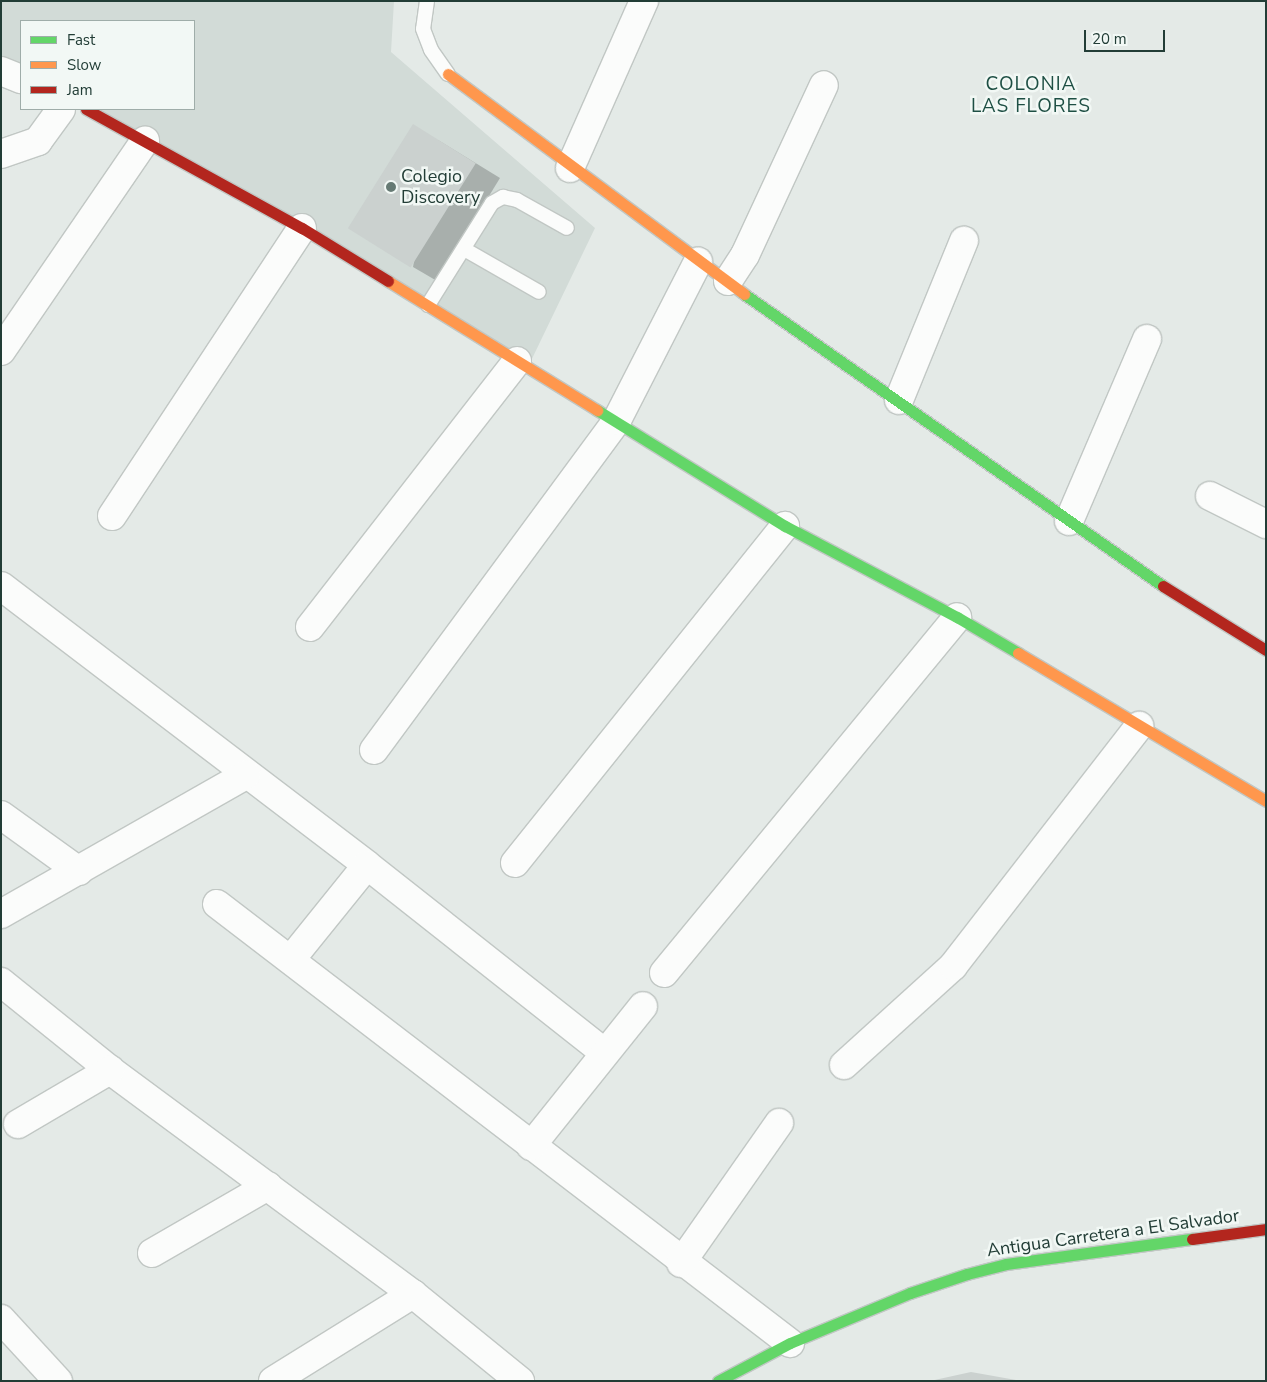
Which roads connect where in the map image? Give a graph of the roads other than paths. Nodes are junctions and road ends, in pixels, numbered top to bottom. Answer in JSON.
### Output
{"nodes":[{"id":1,"x":427,"y":1,"type":"edge"},
{"id":2,"x":644,"y":1,"type":"edge"},
{"id":3,"x":1,"y":71,"type":"edge"},
{"id":4,"x":448,"y":74,"type":"joint"},
{"id":5,"x":20,"y":79,"type":"edge"},
{"id":6,"x":824,"y":85,"type":"dead end"},
{"id":7,"x":61,"y":110,"type":"edge"},
{"id":8,"x":88,"y":110,"type":"edge"},
{"id":9,"x":145,"y":141,"type":"junction"},
{"id":10,"x":1,"y":154,"type":"edge"},
{"id":11,"x":570,"y":168,"type":"junction"},
{"id":12,"x":302,"y":228,"type":"junction"},
{"id":13,"x":567,"y":228,"type":"dead end"},
{"id":14,"x":964,"y":241,"type":"dead end"},
{"id":15,"x":464,"y":249,"type":"junction"},
{"id":16,"x":698,"y":262,"type":"junction"},
{"id":17,"x":728,"y":281,"type":"junction"},
{"id":18,"x":539,"y":292,"type":"dead end"},
{"id":19,"x":428,"y":305,"type":"junction"},
{"id":20,"x":1147,"y":339,"type":"dead end"},
{"id":21,"x":1,"y":351,"type":"edge"},
{"id":22,"x":518,"y":361,"type":"junction"},
{"id":23,"x":899,"y":400,"type":"junction"},
{"id":24,"x":617,"y":420,"type":"junction"},
{"id":25,"x":1210,"y":496,"type":"dead end"},
{"id":26,"x":112,"y":516,"type":"dead end"},
{"id":27,"x":1069,"y":521,"type":"junction"},
{"id":28,"x":1266,"y":524,"type":"edge"},
{"id":29,"x":785,"y":526,"type":"junction"},
{"id":30,"x":1,"y":586,"type":"edge"},
{"id":31,"x":957,"y":617,"type":"junction"},
{"id":32,"x":310,"y":628,"type":"dead end"},
{"id":33,"x":1266,"y":650,"type":"edge"},
{"id":34,"x":1139,"y":726,"type":"junction"},
{"id":35,"x":374,"y":750,"type":"dead end"},
{"id":36,"x":246,"y":775,"type":"junction"},
{"id":37,"x":1266,"y":801,"type":"edge"},
{"id":38,"x":1,"y":815,"type":"edge"},
{"id":39,"x":515,"y":862,"type":"dead end"},
{"id":40,"x":367,"y":865,"type":"junction"},
{"id":41,"x":79,"y":871,"type":"junction"},
{"id":42,"x":217,"y":904,"type":"dead end"},
{"id":43,"x":1,"y":914,"type":"edge"},
{"id":44,"x":292,"y":958,"type":"junction"},
{"id":45,"x":664,"y":972,"type":"dead end"},
{"id":46,"x":1,"y":982,"type":"edge"},
{"id":47,"x":643,"y":1006,"type":"dead end"},
{"id":48,"x":604,"y":1052,"type":"junction"},
{"id":49,"x":844,"y":1065,"type":"dead end"},
{"id":50,"x":110,"y":1070,"type":"junction"},
{"id":51,"x":779,"y":1123,"type":"dead end"},
{"id":52,"x":18,"y":1124,"type":"dead end"},
{"id":53,"x":531,"y":1146,"type":"junction"},
{"id":54,"x":268,"y":1186,"type":"junction"},
{"id":55,"x":1266,"y":1229,"type":"edge"},
{"id":56,"x":152,"y":1253,"type":"dead end"},
{"id":57,"x":681,"y":1263,"type":"junction"},
{"id":58,"x":413,"y":1294,"type":"junction"},
{"id":59,"x":1,"y":1319,"type":"edge"},
{"id":60,"x":790,"y":1343,"type":"junction"},
{"id":61,"x":58,"y":1381,"type":"edge"},
{"id":62,"x":273,"y":1381,"type":"edge"},
{"id":63,"x":520,"y":1381,"type":"edge"},
{"id":64,"x":718,"y":1381,"type":"edge"}],
"edges":[{"from":1,"to":4,"type":"lane"},
{"from":2,"to":11,"type":"street"},
{"from":3,"to":5,"type":"street"},
{"from":4,"to":11,"type":"street"},
{"from":6,"to":17,"type":"street"},
{"from":7,"to":10,"type":"street"},
{"from":8,"to":9,"type":"street"},
{"from":9,"to":12,"type":"street"},
{"from":9,"to":21,"type":"street"},
{"from":11,"to":16,"type":"street"},
{"from":12,"to":19,"type":"street"},
{"from":12,"to":26,"type":"street"},
{"from":13,"to":15,"type":"lane"},
{"from":14,"to":23,"type":"street"},
{"from":15,"to":18,"type":"lane"},
{"from":15,"to":19,"type":"lane"},
{"from":16,"to":17,"type":"street"},
{"from":16,"to":24,"type":"street"},
{"from":17,"to":23,"type":"street"},
{"from":19,"to":22,"type":"street"},
{"from":20,"to":27,"type":"street"},
{"from":22,"to":24,"type":"street"},
{"from":22,"to":32,"type":"street"},
{"from":23,"to":27,"type":"street"},
{"from":24,"to":29,"type":"street"},
{"from":24,"to":35,"type":"street"},
{"from":25,"to":28,"type":"street"},
{"from":27,"to":33,"type":"street"},
{"from":29,"to":31,"type":"street"},
{"from":29,"to":39,"type":"street"},
{"from":30,"to":36,"type":"street"},
{"from":31,"to":34,"type":"street"},
{"from":31,"to":45,"type":"street"},
{"from":34,"to":37,"type":"street"},
{"from":34,"to":49,"type":"street"},
{"from":36,"to":40,"type":"street"},
{"from":36,"to":41,"type":"street"},
{"from":38,"to":41,"type":"street"},
{"from":40,"to":44,"type":"street"},
{"from":40,"to":48,"type":"street"},
{"from":41,"to":43,"type":"street"},
{"from":42,"to":44,"type":"street"},
{"from":44,"to":53,"type":"street"},
{"from":46,"to":50,"type":"street"},
{"from":47,"to":48,"type":"street"},
{"from":48,"to":53,"type":"street"},
{"from":50,"to":52,"type":"street"},
{"from":50,"to":54,"type":"street"},
{"from":51,"to":57,"type":"street"},
{"from":53,"to":57,"type":"street"},
{"from":54,"to":56,"type":"street"},
{"from":54,"to":58,"type":"street"},
{"from":55,"to":60,"type":"street","name":"Antigua Carretera a El Salvador"},
{"from":57,"to":60,"type":"street"},
{"from":58,"to":62,"type":"street"},
{"from":58,"to":63,"type":"street"},
{"from":59,"to":61,"type":"street"},
{"from":60,"to":64,"type":"street","name":"Antigua Carretera a El Salvador"}]}
